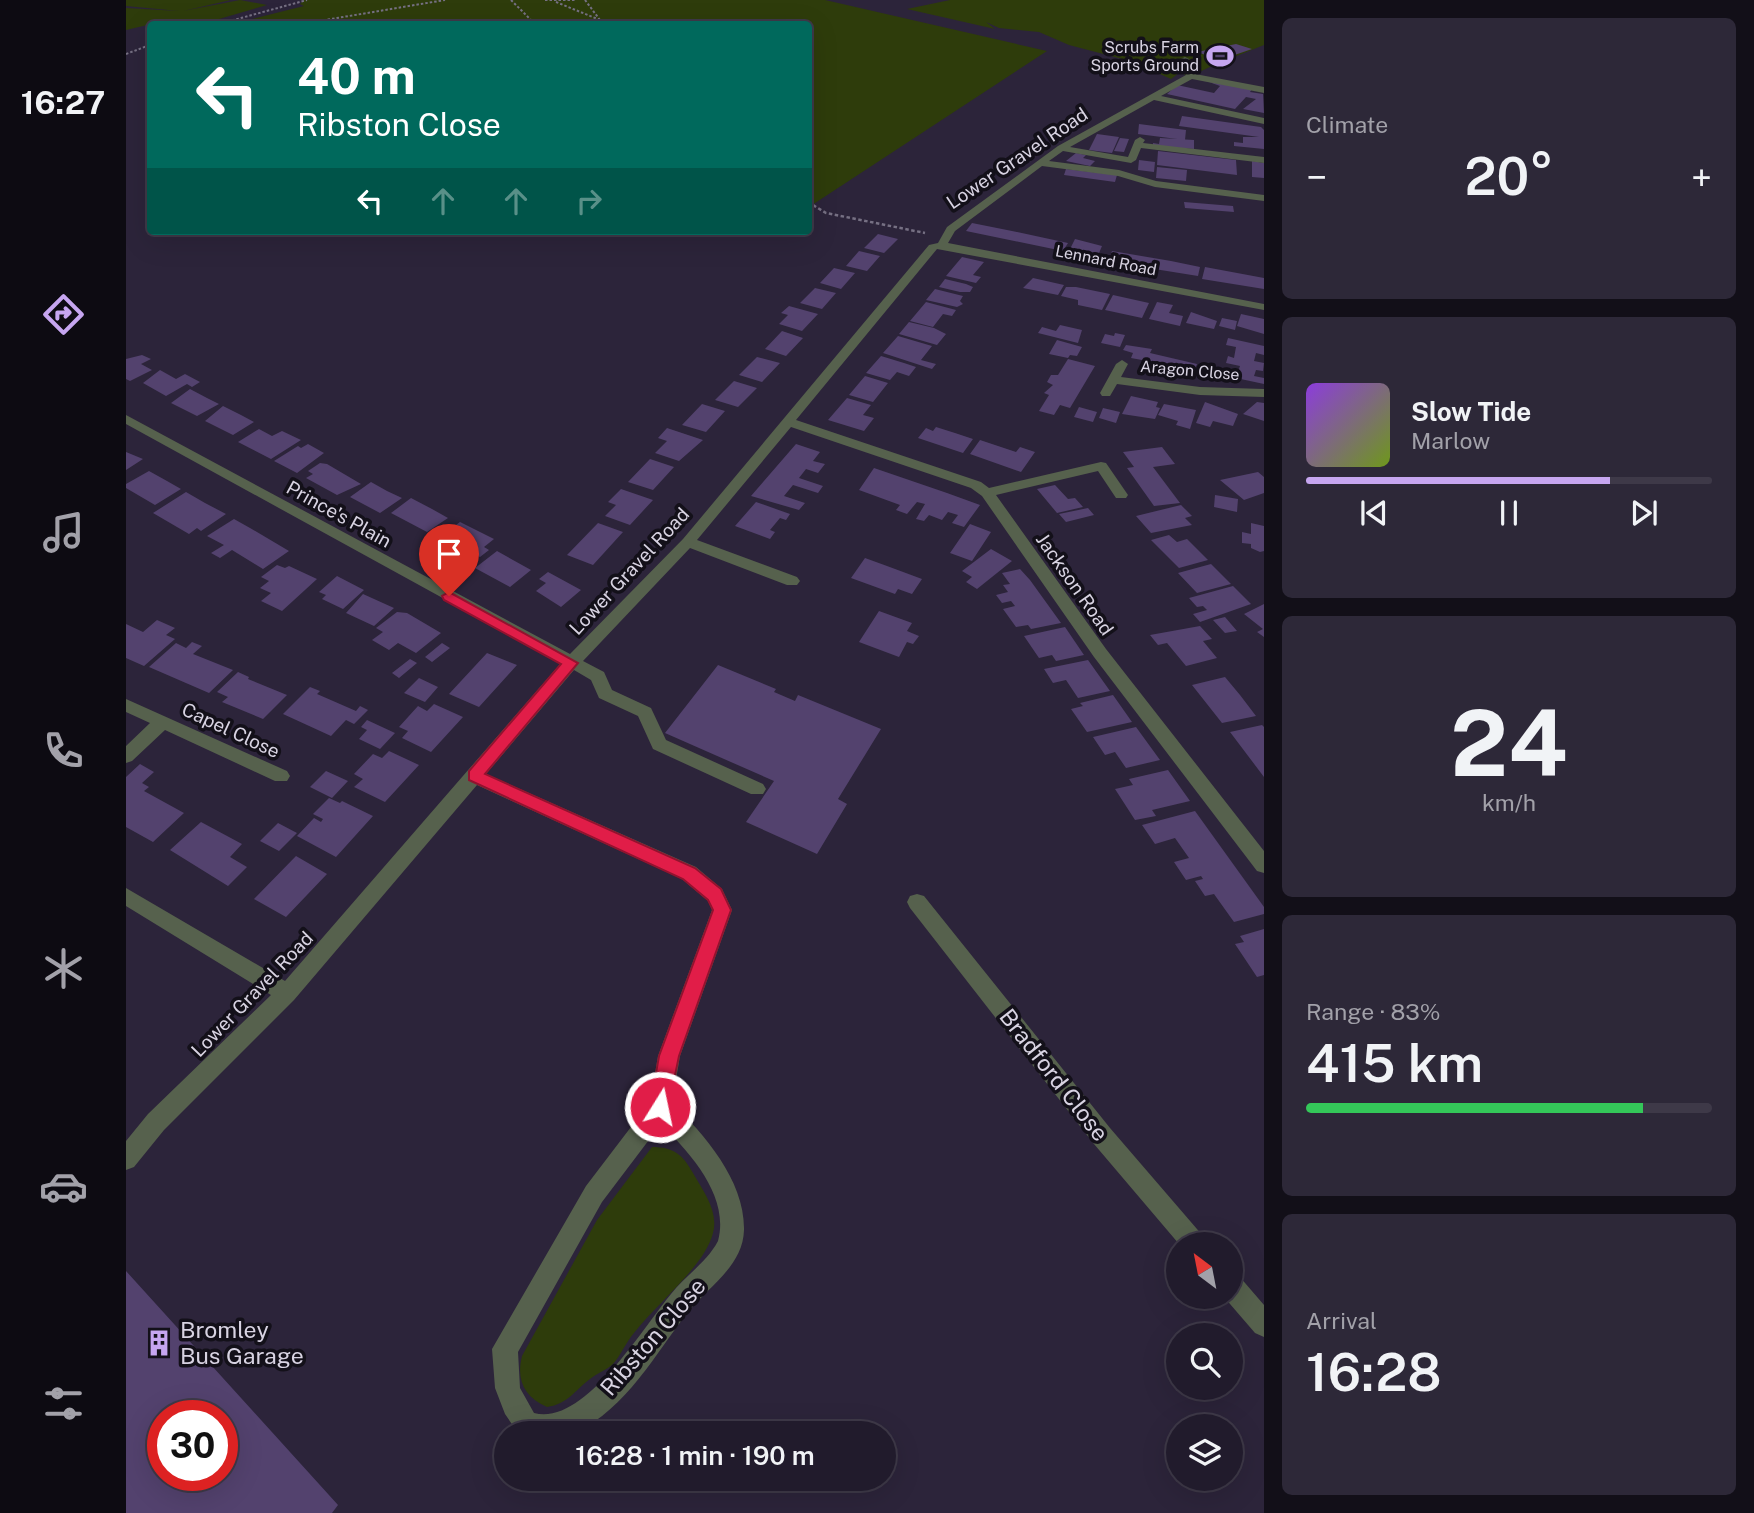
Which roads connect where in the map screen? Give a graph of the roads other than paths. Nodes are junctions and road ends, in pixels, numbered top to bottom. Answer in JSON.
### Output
{"nodes":[{"id":1,"x":1185,"y":59,"type":"dead end"},
{"id":2,"x":1191,"y":76,"type":"junction"},
{"id":3,"x":1264,"y":90,"type":"edge"},
{"id":4,"x":1152,"y":97,"type":"junction"},
{"id":5,"x":1264,"y":121,"type":"edge"},
{"id":6,"x":1061,"y":148,"type":"junction"},
{"id":7,"x":1264,"y":160,"type":"edge"},
{"id":8,"x":1040,"y":163,"type":"junction"},
{"id":9,"x":1264,"y":198,"type":"edge"},
{"id":10,"x":942,"y":244,"type":"junction"},
{"id":11,"x":1264,"y":307,"type":"edge"},
{"id":12,"x":1122,"y":364,"type":"dead end"},
{"id":13,"x":1114,"y":380,"type":"junction"},
{"id":14,"x":1106,"y":393,"type":"dead end"},
{"id":15,"x":1264,"y":393,"type":"edge"},
{"id":16,"x":126,"y":419,"type":"edge"},
{"id":17,"x":787,"y":421,"type":"junction"},
{"id":18,"x":987,"y":493,"type":"junction"},
{"id":19,"x":1121,"y":495,"type":"dead end"},
{"id":20,"x":688,"y":542,"type":"junction"},
{"id":21,"x":792,"y":581,"type":"dead end"},
{"id":22,"x":571,"y":663,"type":"junction"},
{"id":23,"x":126,"y":705,"type":"edge"},
{"id":24,"x":163,"y":722,"type":"junction"},
{"id":25,"x":126,"y":756,"type":"edge"},
{"id":26,"x":281,"y":776,"type":"dead end"},
{"id":27,"x":474,"y":776,"type":"junction"},
{"id":28,"x":757,"y":789,"type":"dead end"},
{"id":29,"x":1264,"y":865,"type":"edge"},
{"id":30,"x":126,"y":896,"type":"edge"},
{"id":31,"x":917,"y":902,"type":"dead end"},
{"id":32,"x":287,"y":993,"type":"junction"},
{"id":33,"x":660,"y":1107,"type":"junction"},
{"id":34,"x":126,"y":1159,"type":"edge"},
{"id":35,"x":1185,"y":1232,"type":"edge"},
{"id":36,"x":1243,"y":1300,"type":"edge"},
{"id":37,"x":1264,"y":1324,"type":"edge"}],
"edges":[{"from":1,"to":2,"type":"street"},
{"from":2,"to":3,"type":"street"},
{"from":2,"to":4,"type":"street","name":"Lower Gravel Road"},
{"from":4,"to":5,"type":"street"},
{"from":4,"to":6,"type":"street","name":"Lower Gravel Road"},
{"from":6,"to":7,"type":"street"},
{"from":6,"to":8,"type":"street","name":"Lower Gravel Road"},
{"from":8,"to":9,"type":"street"},
{"from":8,"to":10,"type":"street","name":"Lower Gravel Road"},
{"from":10,"to":11,"type":"street","name":"Lennard Road"},
{"from":10,"to":17,"type":"street","name":"Lower Gravel Road"},
{"from":12,"to":13,"type":"street","name":"Aragon Close"},
{"from":13,"to":14,"type":"street","name":"Aragon Close"},
{"from":13,"to":15,"type":"street","name":"Aragon Close"},
{"from":16,"to":22,"type":"street","name":"Prince's Plain"},
{"from":17,"to":18,"type":"street","name":"Jackson Road"},
{"from":17,"to":20,"type":"street","name":"Lower Gravel Road"},
{"from":18,"to":19,"type":"street"},
{"from":18,"to":29,"type":"street","name":"Jackson Road"},
{"from":20,"to":21,"type":"street"},
{"from":20,"to":22,"type":"street","name":"Lower Gravel Road"},
{"from":22,"to":27,"type":"street","name":"Lower Gravel Road"},
{"from":22,"to":28,"type":"street","name":"Prince's Plain"},
{"from":23,"to":24,"type":"street","name":"Capel Close"},
{"from":24,"to":25,"type":"street","name":"Capel Close"},
{"from":24,"to":26,"type":"street","name":"Capel Close"},
{"from":27,"to":32,"type":"street","name":"Lower Gravel Road"},
{"from":27,"to":33,"type":"street","name":"Ribston Close"},
{"from":30,"to":32,"type":"street"},
{"from":31,"to":35,"type":"street","name":"Bradford Close"},
{"from":32,"to":34,"type":"street","name":"Lower Gravel Road"},
{"from":33,"to":33,"type":"street","name":"Ribston Close"},
{"from":36,"to":37,"type":"street"}]}
